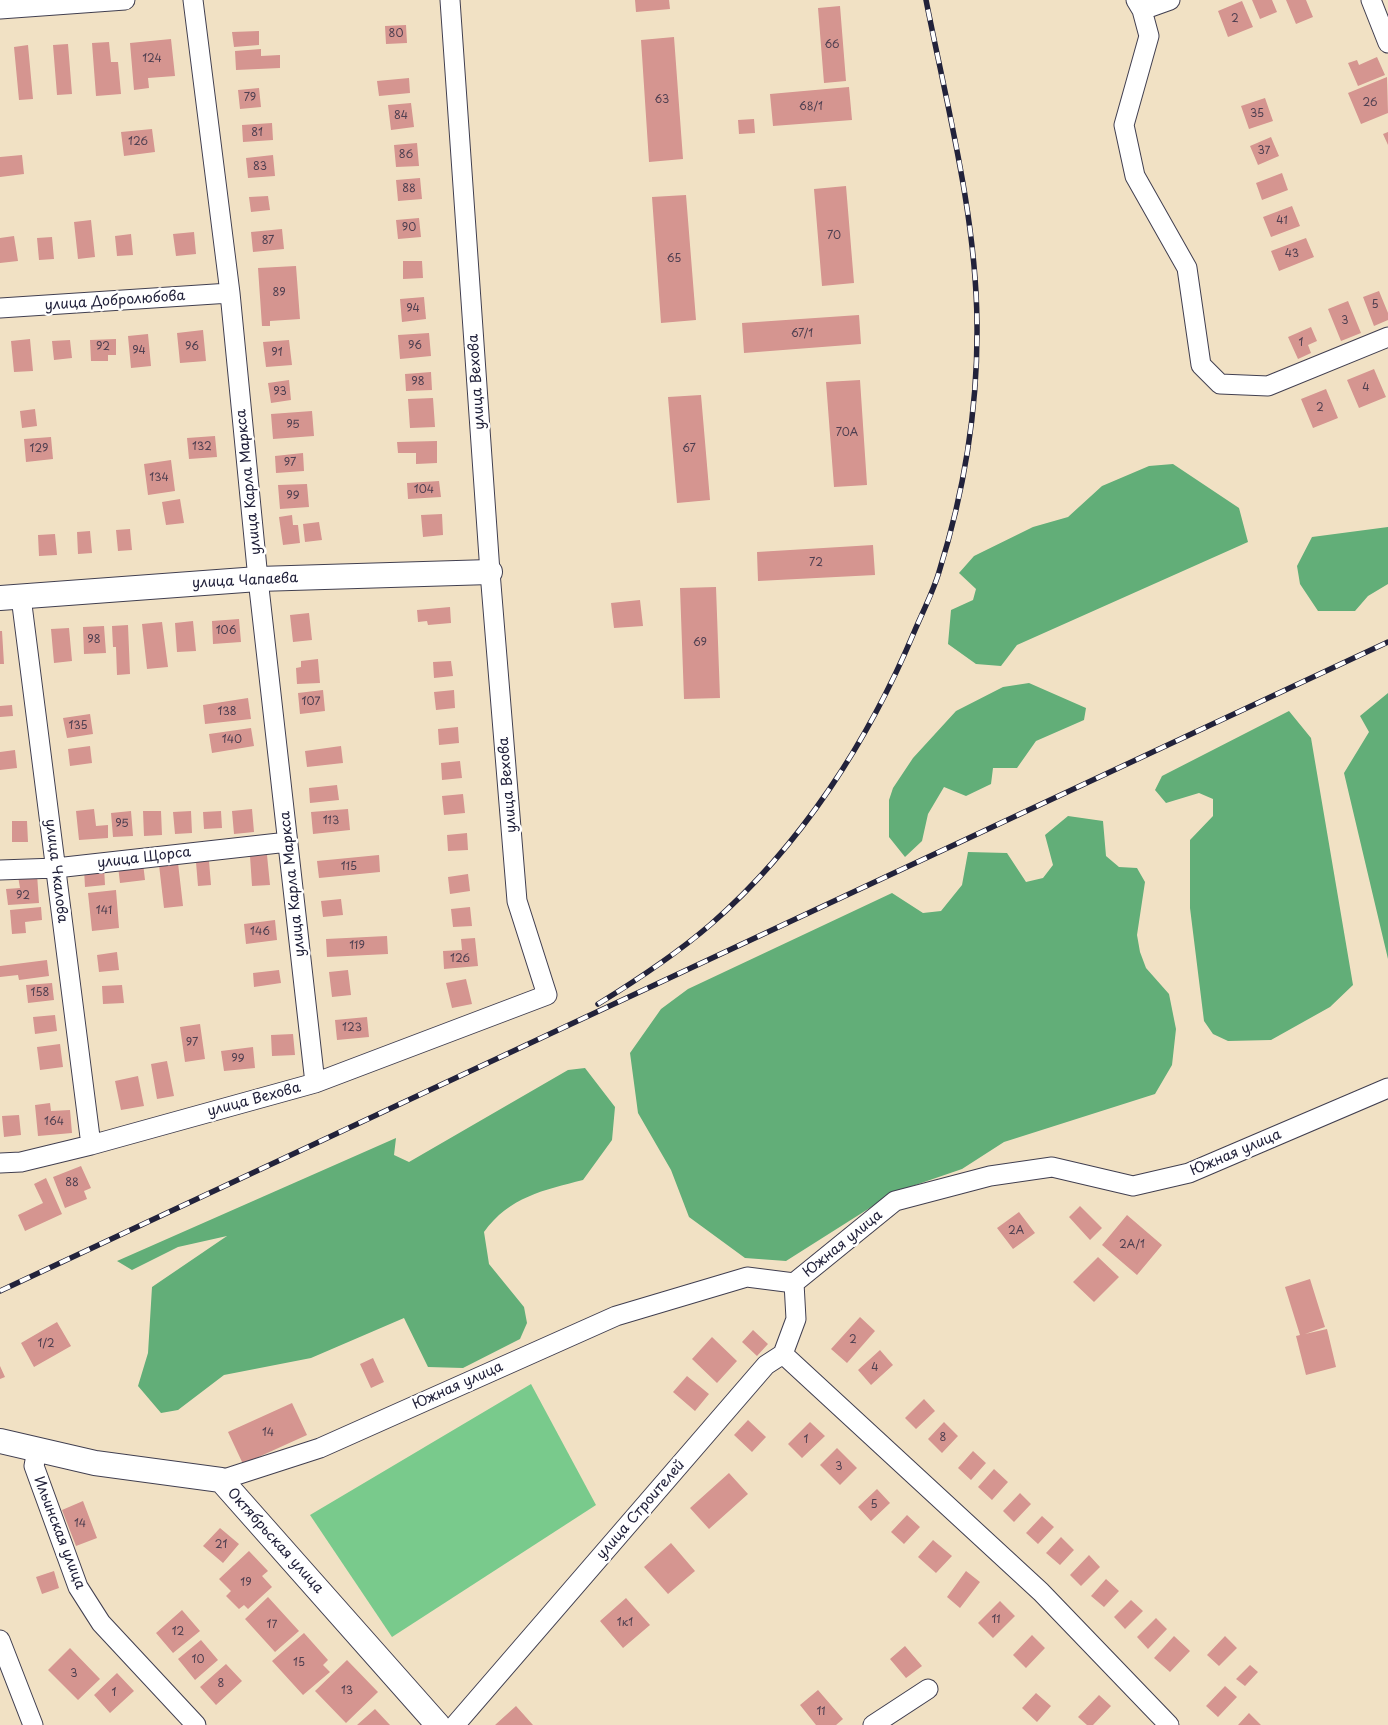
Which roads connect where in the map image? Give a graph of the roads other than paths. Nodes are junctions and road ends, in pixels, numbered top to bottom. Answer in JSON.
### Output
{"nodes":[{"id":1,"x":125,"y":0,"type":"edge"},
{"id":2,"x":193,"y":0,"type":"edge"},
{"id":3,"x":450,"y":0,"type":"edge"},
{"id":4,"x":1170,"y":0,"type":"edge"},
{"id":5,"x":1371,"y":0,"type":"edge"},
{"id":6,"x":1139,"y":5,"type":"edge"},
{"id":7,"x":0,"y":9,"type":"edge"},
{"id":8,"x":1388,"y":43,"type":"edge"},
{"id":9,"x":230,"y":293,"type":"junction"},
{"id":10,"x":0,"y":308,"type":"edge"},
{"id":11,"x":1388,"y":337,"type":"edge"},
{"id":12,"x":490,"y":572,"type":"junction"},
{"id":13,"x":258,"y":579,"type":"junction"},
{"id":14,"x":11,"y":597,"type":"edge"},
{"id":15,"x":288,"y":842,"type":"junction"},
{"id":16,"x":56,"y":868,"type":"junction"},
{"id":17,"x":0,"y":870,"type":"edge"},
{"id":18,"x":315,"y":1083,"type":"junction"},
{"id":19,"x":1388,"y":1088,"type":"edge"},
{"id":20,"x":90,"y":1145,"type":"junction"},
{"id":21,"x":0,"y":1163,"type":"edge"},
{"id":22,"x":794,"y":1284,"type":"junction"},
{"id":23,"x":784,"y":1354,"type":"junction"},
{"id":24,"x":0,"y":1441,"type":"edge"},
{"id":25,"x":37,"y":1450,"type":"junction"},
{"id":26,"x":221,"y":1480,"type":"junction"},
{"id":27,"x":0,"y":1640,"type":"edge"},
{"id":28,"x":928,"y":1689,"type":"dead end"},
{"id":29,"x":33,"y":1725,"type":"edge"},
{"id":30,"x":196,"y":1725,"type":"edge"},
{"id":31,"x":438,"y":1725,"type":"edge"},
{"id":32,"x":455,"y":1725,"type":"edge"},
{"id":33,"x":873,"y":1725,"type":"edge"},
{"id":34,"x":1169,"y":1725,"type":"edge"}],
"edges":[{"from":1,"to":7,"type":"street"},
{"from":2,"to":9,"type":"street","name":"улица Карла Маркса"},
{"from":3,"to":12,"type":"street","name":"улица Вехова"},
{"from":4,"to":6,"type":"street"},
{"from":5,"to":8,"type":"street"},
{"from":6,"to":11,"type":"street"},
{"from":9,"to":10,"type":"street","name":"улица Добролюбова"},
{"from":9,"to":13,"type":"street","name":"улица Карла Маркса"},
{"from":12,"to":13,"type":"street","name":"улица Чапаева"},
{"from":12,"to":18,"type":"street","name":"улица Вехова"},
{"from":13,"to":14,"type":"street","name":"улица Чапаева"},
{"from":13,"to":15,"type":"street","name":"улица Карла Маркса"},
{"from":14,"to":16,"type":"street","name":"улица Чкалова"},
{"from":15,"to":16,"type":"street","name":"улица Щорса"},
{"from":15,"to":18,"type":"street","name":"улица Карла Маркса"},
{"from":16,"to":17,"type":"street","name":"улица Щорса"},
{"from":16,"to":20,"type":"street","name":"улица Чкалова"},
{"from":18,"to":20,"type":"street","name":"улица Вехова"},
{"from":19,"to":22,"type":"street","name":"Южная улица"},
{"from":20,"to":21,"type":"street","name":"улица Вехова"},
{"from":22,"to":23,"type":"street"},
{"from":22,"to":26,"type":"street","name":"Южная улица"},
{"from":23,"to":32,"type":"street","name":"улица Строителей"},
{"from":23,"to":34,"type":"street"},
{"from":24,"to":25,"type":"street","name":"Октябрьская улица"},
{"from":25,"to":26,"type":"street","name":"Октябрьская улица"},
{"from":25,"to":30,"type":"street","name":"Ильинская улица"},
{"from":26,"to":31,"type":"street","name":"Октябрьская улица"},
{"from":27,"to":29,"type":"street"},
{"from":28,"to":33,"type":"street"}]}
